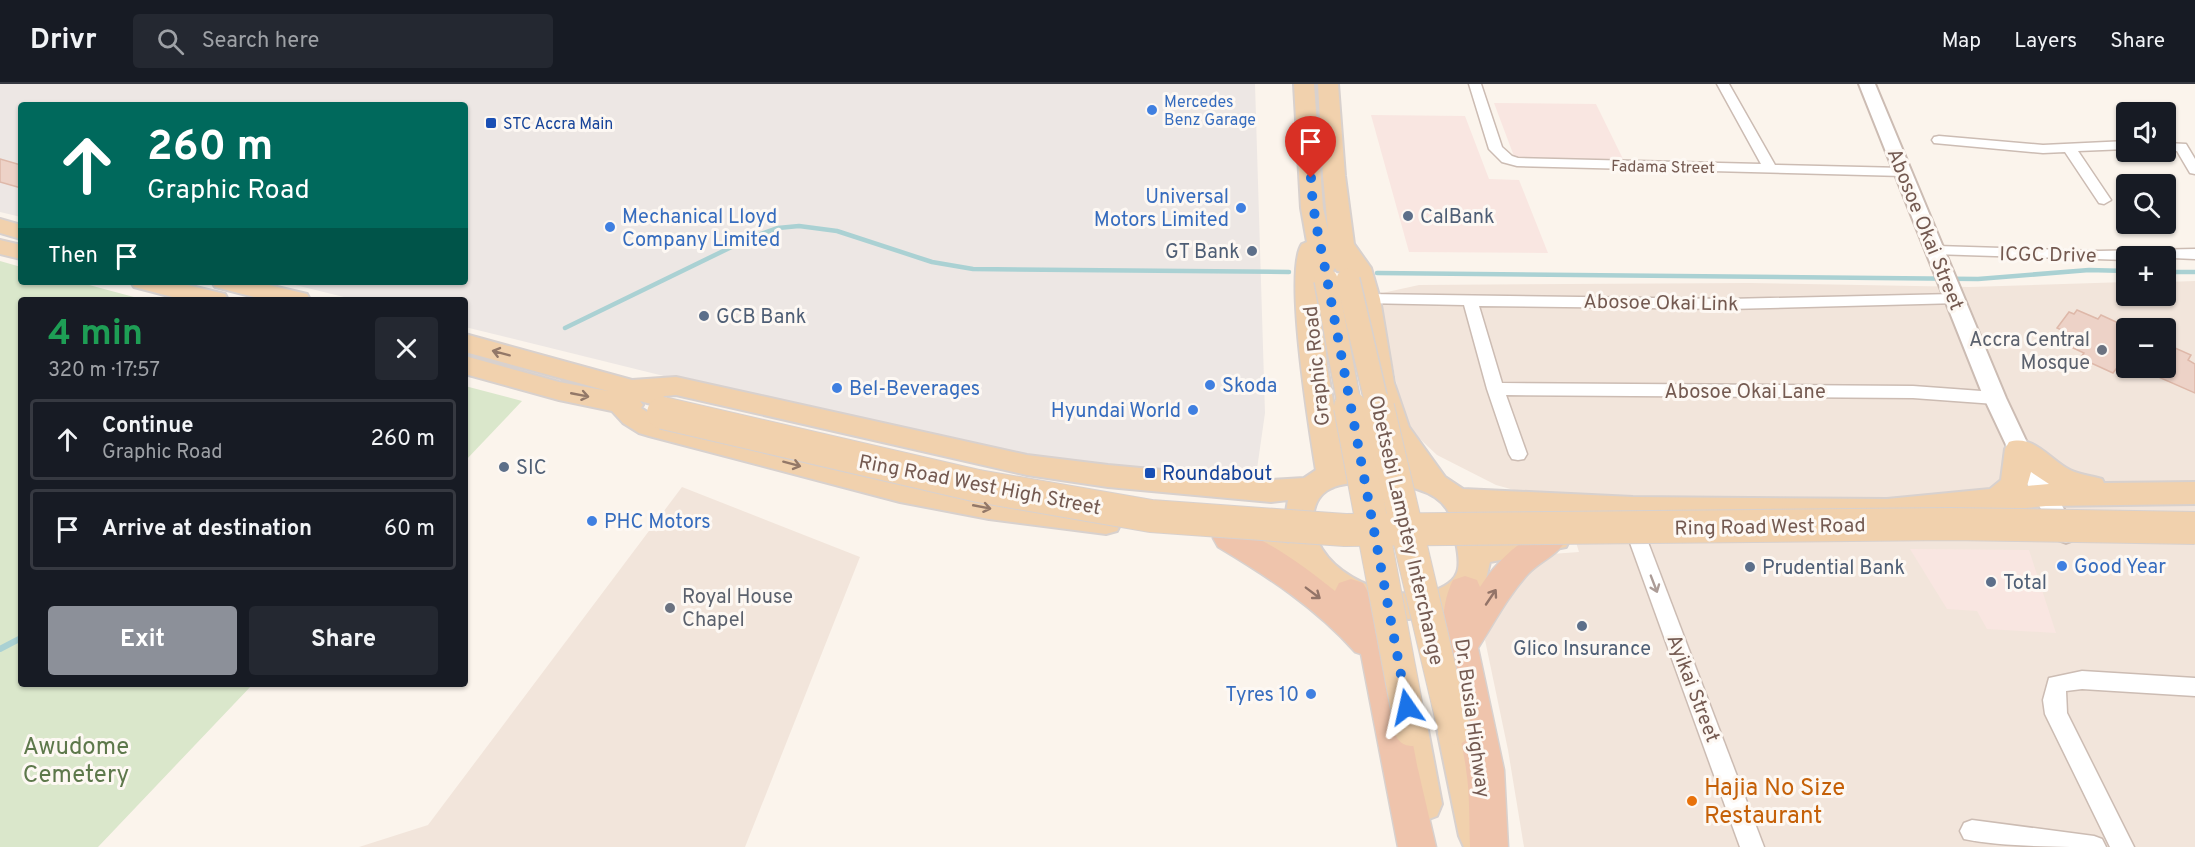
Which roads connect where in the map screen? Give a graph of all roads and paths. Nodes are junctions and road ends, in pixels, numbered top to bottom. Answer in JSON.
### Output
{"nodes":[{"id":1,"x":1304,"y":84,"type":"edge"},
{"id":2,"x":1328,"y":84,"type":"edge"},
{"id":3,"x":1475,"y":84,"type":"edge"},
{"id":4,"x":1723,"y":84,"type":"edge"},
{"id":5,"x":1867,"y":84,"type":"edge"},
{"id":6,"x":1939,"y":140,"type":"dead end"},
{"id":7,"x":2116,"y":146,"type":"edge"},
{"id":8,"x":2176,"y":147,"type":"edge"},
{"id":9,"x":2069,"y":148,"type":"junction"},
{"id":10,"x":1769,"y":167,"type":"junction"},
{"id":11,"x":2195,"y":170,"type":"edge"},
{"id":12,"x":1903,"y":172,"type":"junction"},
{"id":13,"x":2104,"y":200,"type":"dead end"},
{"id":14,"x":0,"y":226,"type":"edge"},
{"id":15,"x":18,"y":231,"type":"edge"},
{"id":16,"x":0,"y":247,"type":"edge"},
{"id":17,"x":1331,"y":248,"type":"junction"},
{"id":18,"x":18,"y":251,"type":"edge"},
{"id":19,"x":2195,"y":254,"type":"edge"},
{"id":20,"x":1939,"y":257,"type":"junction"},
{"id":21,"x":155,"y":285,"type":"edge"},
{"id":22,"x":236,"y":285,"type":"edge"},
{"id":23,"x":1348,"y":286,"type":"junction"},
{"id":24,"x":204,"y":297,"type":"edge"},
{"id":25,"x":286,"y":297,"type":"edge"},
{"id":26,"x":1955,"y":297,"type":"junction"},
{"id":27,"x":1470,"y":300,"type":"junction"},
{"id":28,"x":468,"y":344,"type":"edge"},
{"id":29,"x":468,"y":365,"type":"edge"},
{"id":30,"x":522,"y":370,"type":"junction"},
{"id":31,"x":1495,"y":389,"type":"junction"},
{"id":32,"x":626,"y":396,"type":"junction"},
{"id":33,"x":1995,"y":398,"type":"junction"},
{"id":34,"x":1403,"y":440,"type":"junction"},
{"id":35,"x":2019,"y":449,"type":"junction"},
{"id":36,"x":1518,"y":454,"type":"dead end"},
{"id":37,"x":1321,"y":483,"type":"junction"},
{"id":38,"x":1446,"y":493,"type":"junction"},
{"id":39,"x":2108,"y":493,"type":"junction"},
{"id":40,"x":2195,"y":493,"type":"edge"},
{"id":41,"x":2046,"y":495,"type":"junction"},
{"id":42,"x":1994,"y":501,"type":"junction"},
{"id":43,"x":1550,"y":505,"type":"junction"},
{"id":44,"x":2195,"y":509,"type":"edge"},
{"id":45,"x":1338,"y":521,"type":"junction"},
{"id":46,"x":2195,"y":528,"type":"edge"},
{"id":47,"x":1634,"y":529,"type":"junction"},
{"id":48,"x":2066,"y":534,"type":"junction"},
{"id":49,"x":2195,"y":535,"type":"edge"},
{"id":50,"x":1229,"y":537,"type":"junction"},
{"id":51,"x":1550,"y":540,"type":"junction"},
{"id":52,"x":1474,"y":554,"type":"junction"},
{"id":53,"x":1317,"y":565,"type":"junction"},
{"id":54,"x":1465,"y":589,"type":"junction"},
{"id":55,"x":1351,"y":592,"type":"junction"},
{"id":56,"x":1461,"y":647,"type":"junction"},
{"id":57,"x":1380,"y":659,"type":"junction"},
{"id":58,"x":2195,"y":687,"type":"edge"},
{"id":59,"x":1972,"y":831,"type":"dead end"},
{"id":60,"x":1418,"y":847,"type":"edge"},
{"id":61,"x":1431,"y":847,"type":"edge"},
{"id":62,"x":1479,"y":847,"type":"edge"},
{"id":63,"x":1489,"y":847,"type":"edge"},
{"id":64,"x":1752,"y":847,"type":"edge"},
{"id":65,"x":2094,"y":847,"type":"edge"},
{"id":66,"x":2122,"y":847,"type":"edge"}],
"edges":[{"from":1,"to":17,"type":"main road"},
{"from":2,"to":17,"type":"main road"},
{"from":3,"to":10,"type":"street","name":"Fadama Street"},
{"from":4,"to":10,"type":"street"},
{"from":5,"to":12,"type":"street","name":"Abosoe Okai Street"},
{"from":6,"to":9,"type":"street"},
{"from":7,"to":9,"type":"street"},
{"from":8,"to":11,"type":"street"},
{"from":9,"to":13,"type":"street"},
{"from":10,"to":12,"type":"street","name":"Fadama Street"},
{"from":12,"to":20,"type":"street","name":"Abosoe Okai Street"},
{"from":14,"to":15,"type":"main road"},
{"from":16,"to":18,"type":"main road"},
{"from":17,"to":23,"type":"main road","name":"Obetsebi Lamptey Interchange"},
{"from":17,"to":23,"type":"main road"},
{"from":17,"to":37,"type":"main road","name":"Graphic Road"},
{"from":19,"to":20,"type":"street","name":"ICGC Drive"},
{"from":20,"to":26,"type":"street","name":"Abosoe Okai Street"},
{"from":21,"to":24,"type":"main road"},
{"from":22,"to":25,"type":"main road"},
{"from":23,"to":27,"type":"street","name":"Abosoe Okai Link"},
{"from":23,"to":34,"type":"main road"},
{"from":23,"to":61,"type":"main road","name":"Obetsebi Lamptey Interchange","bridge":true},
{"from":23,"to":62,"type":"main road","name":"Obetsebi Lamptey Interchange","bridge":true},
{"from":26,"to":27,"type":"street","name":"Abosoe Okai Link"},
{"from":26,"to":33,"type":"street","name":"Abosoe Okai Street"},
{"from":27,"to":31,"type":"street"},
{"from":30,"to":28,"type":"main road","one_way":true},
{"from":29,"to":30,"type":"main road"},
{"from":30,"to":32,"type":"main road","name":"Ring Road West High Street"},
{"from":31,"to":33,"type":"street","name":"Abosoe Okai Lane"},
{"from":31,"to":36,"type":"street"},
{"from":32,"to":37,"type":"main road","name":"Ring Road West High Street"},
{"from":32,"to":45,"type":"main road","name":"Ring Road West High Street","bridge":true},
{"from":32,"to":50,"type":"main road","name":"Ring Road West High Street","one_way":true},
{"from":33,"to":35,"type":"street","name":"Abosoe Okai Street"},
{"from":34,"to":38,"type":"main road"},
{"from":34,"to":43,"type":"main road"},
{"from":35,"to":39,"type":"main road"},
{"from":35,"to":41,"type":"street","name":"Abosoe Okai Street"},
{"from":35,"to":42,"type":"main road"},
{"from":37,"to":38,"type":"main road"},
{"from":37,"to":53,"type":"main road"},
{"from":38,"to":43,"type":"main road","name":"Ring Road West Road"},
{"from":38,"to":52,"type":"main road"},
{"from":39,"to":40,"type":"main road","name":"Ring Road West Road"},
{"from":39,"to":41,"type":"main road","name":"Ring Road West Road"},
{"from":41,"to":42,"type":"main road","name":"Ring Road West Road"},
{"from":41,"to":48,"type":"street","name":"Abosoe Okai Street"},
{"from":42,"to":43,"type":"main road","name":"Ring Road West Road"},
{"from":44,"to":45,"type":"main road","name":"Ring Road West Road","bridge":true},
{"from":45,"to":46,"type":"main road","name":"Ring Road West Road","bridge":true},
{"from":47,"to":48,"type":"main road","name":"Ring Road West Road"},
{"from":47,"to":51,"type":"main road","name":"Ring Road West Road"},
{"from":47,"to":64,"type":"street","name":"Ayikai Street","one_way":true},
{"from":48,"to":49,"type":"main road","name":"Ring Road West Road"},
{"from":50,"to":53,"type":"main road","name":"Ring Road West High Street"},
{"from":50,"to":57,"type":"highway","one_way":true},
{"from":51,"to":52,"type":"main road","name":"Ring Road West Road"},
{"from":56,"to":51,"type":"highway","one_way":true},
{"from":52,"to":54,"type":"main road"},
{"from":53,"to":55,"type":"main road"},
{"from":54,"to":55,"type":"main road"},
{"from":54,"to":56,"type":"highway","name":"Dr. Busia Highway"},
{"from":55,"to":57,"type":"highway"},
{"from":56,"to":63,"type":"highway","name":"Dr. Busia Highway"},
{"from":57,"to":60,"type":"highway"},
{"from":58,"to":66,"type":"street"},
{"from":59,"to":65,"type":"street"}]}
